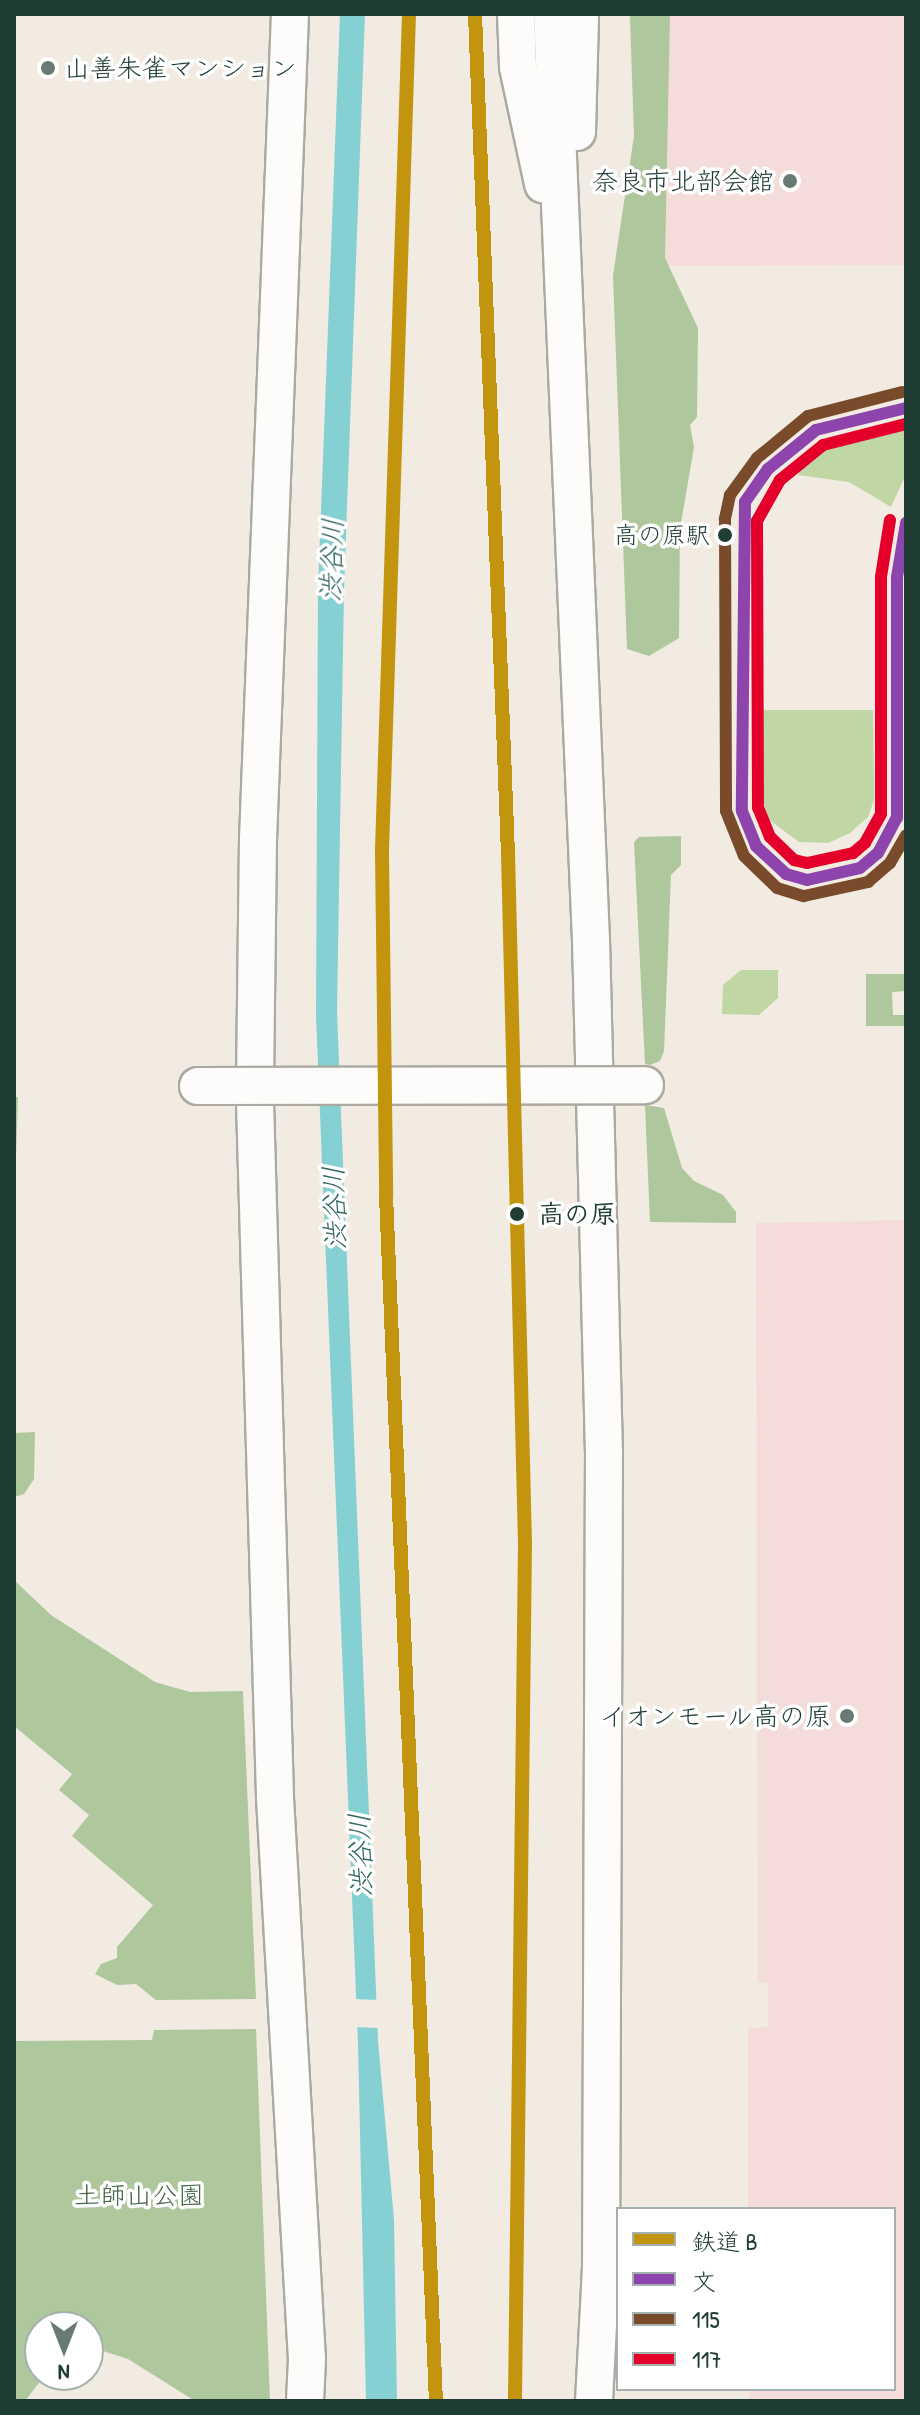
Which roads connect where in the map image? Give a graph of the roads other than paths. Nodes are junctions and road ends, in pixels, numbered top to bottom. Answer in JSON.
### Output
{"nodes":[{"id":1,"x":290,"y":14,"type":"edge"},
{"id":2,"x":516,"y":14,"type":"edge"},
{"id":3,"x":552,"y":14,"type":"edge"},
{"id":4,"x":580,"y":14,"type":"edge"},
{"id":5,"x":565,"y":283,"type":"junction"},
{"id":6,"x":645,"y":1085,"type":"dead end"},
{"id":7,"x":198,"y":1086,"type":"dead end"},
{"id":8,"x":305,"y":2401,"type":"edge"},
{"id":9,"x":594,"y":2401,"type":"edge"}],
"edges":[{"from":1,"to":8,"type":"street"},
{"from":2,"to":5,"type":"street"},
{"from":3,"to":5,"type":"street"},
{"from":4,"to":5,"type":"street"},
{"from":5,"to":9,"type":"street"},
{"from":6,"to":7,"type":"street","bridge":true}]}
